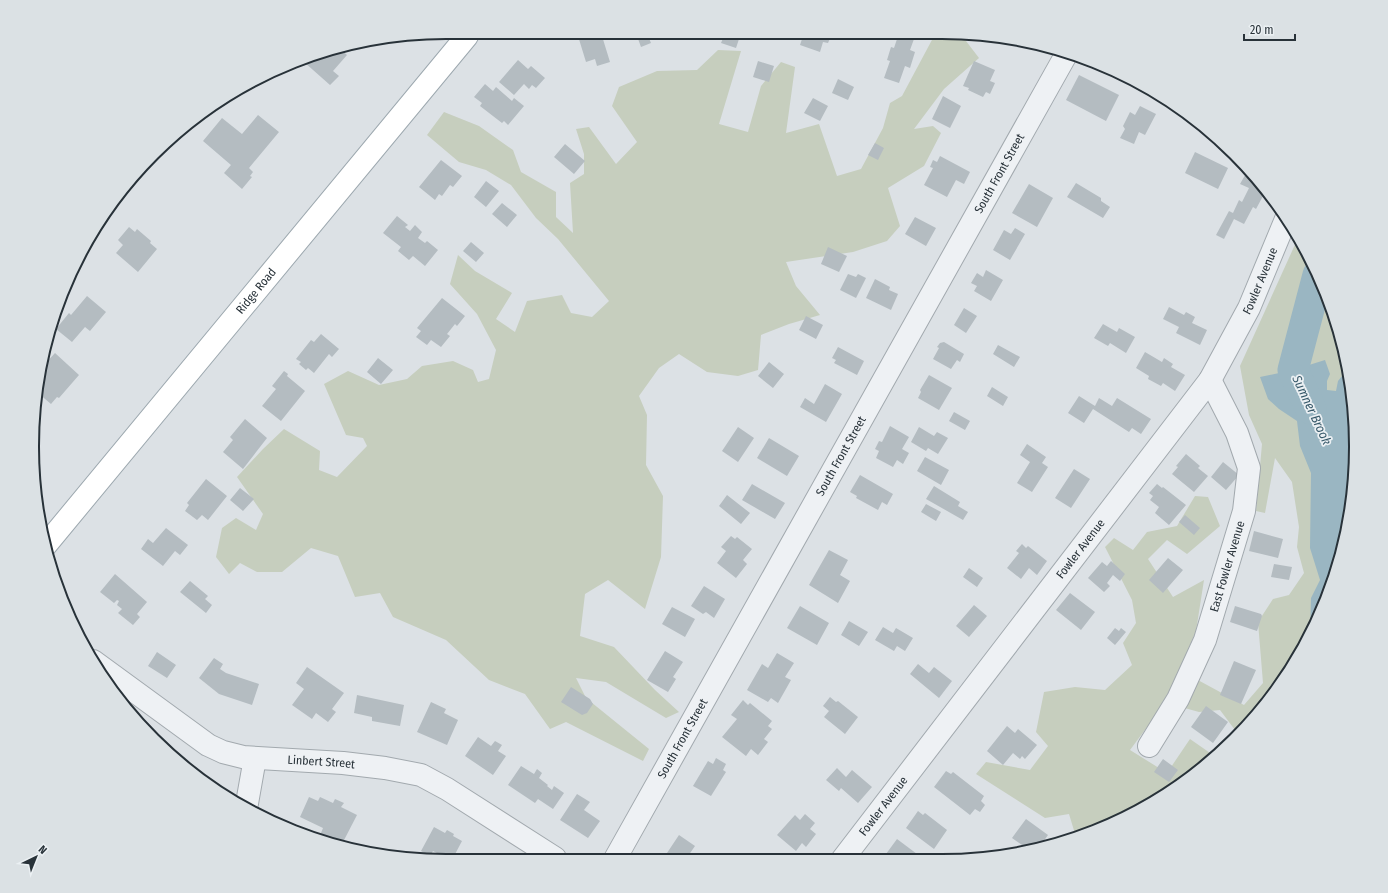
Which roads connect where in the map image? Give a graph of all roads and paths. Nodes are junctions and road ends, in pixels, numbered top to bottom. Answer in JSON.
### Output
{"nodes":[{"id":1,"x":465,"y":39,"type":"edge"},
{"id":2,"x":1064,"y":58,"type":"edge"},
{"id":3,"x":1283,"y":225,"type":"edge"},
{"id":4,"x":1210,"y":380,"type":"junction"},
{"id":5,"x":50,"y":540,"type":"edge"},
{"id":6,"x":107,"y":671,"type":"edge"},
{"id":7,"x":1149,"y":746,"type":"dead end"},
{"id":8,"x":255,"y":758,"type":"junction"},
{"id":9,"x":247,"y":801,"type":"edge"},
{"id":10,"x":548,"y":854,"type":"edge"},
{"id":11,"x":617,"y":854,"type":"edge"},
{"id":12,"x":847,"y":854,"type":"edge"}],
"edges":[{"from":1,"to":5,"type":"main road","name":"Ridge Road"},
{"from":2,"to":11,"type":"street","name":"South Front Street"},
{"from":3,"to":4,"type":"street","name":"Fowler Avenue"},
{"from":4,"to":7,"type":"street","name":"East Fowler Avenue"},
{"from":4,"to":12,"type":"street","name":"Fowler Avenue"},
{"from":6,"to":8,"type":"street","name":"Linbert Street"},
{"from":8,"to":9,"type":"street"},
{"from":8,"to":10,"type":"street","name":"Linbert Street"}]}
